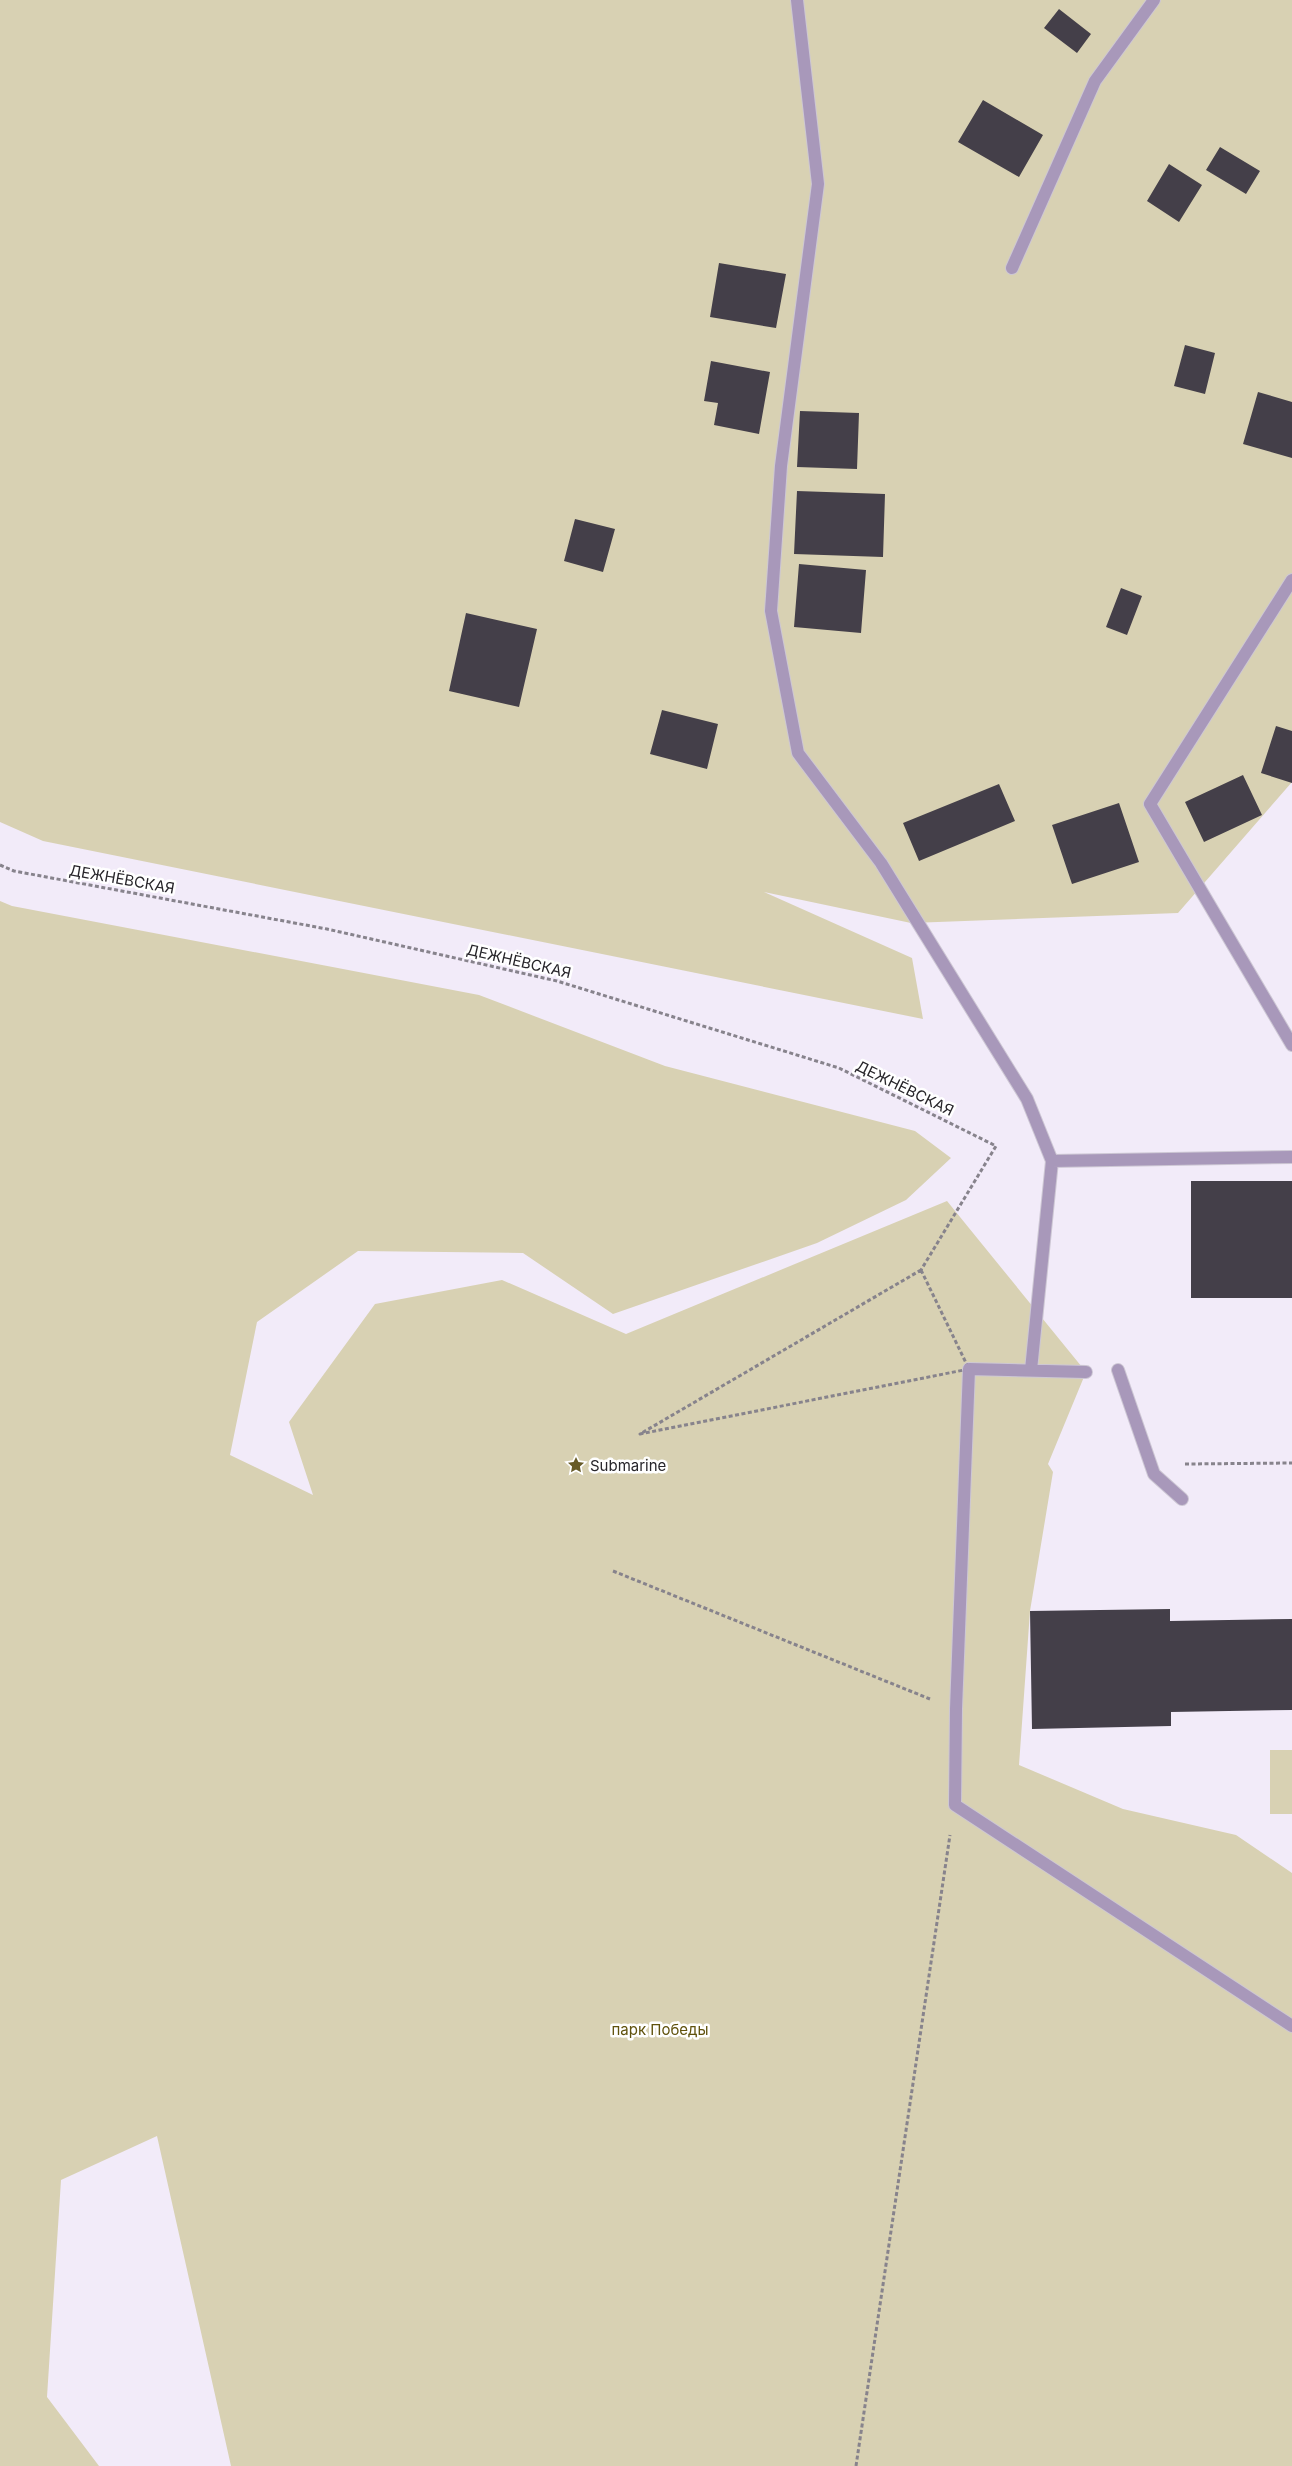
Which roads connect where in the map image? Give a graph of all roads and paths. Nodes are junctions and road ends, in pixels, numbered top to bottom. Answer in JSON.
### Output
{"nodes":[{"id":1,"x":797,"y":0,"type":"edge"},
{"id":2,"x":1154,"y":0,"type":"edge"},
{"id":3,"x":1012,"y":268,"type":"dead end"},
{"id":4,"x":1292,"y":580,"type":"edge"},
{"id":5,"x":0,"y":865,"type":"edge"},
{"id":6,"x":1292,"y":1045,"type":"edge"},
{"id":7,"x":1292,"y":1157,"type":"edge"},
{"id":8,"x":1052,"y":1161,"type":"junction"},
{"id":9,"x":921,"y":1270,"type":"junction"},
{"id":10,"x":970,"y":1369,"type":"junction"},
{"id":11,"x":1031,"y":1370,"type":"junction"},
{"id":12,"x":1118,"y":1370,"type":"dead end"},
{"id":13,"x":1086,"y":1372,"type":"dead end"},
{"id":14,"x":1178,"y":1458,"type":"dead end"},
{"id":15,"x":1292,"y":1463,"type":"edge"},
{"id":16,"x":1182,"y":1499,"type":"dead end"},
{"id":17,"x":613,"y":1570,"type":"dead end"},
{"id":18,"x":956,"y":1709,"type":"junction"},
{"id":19,"x":955,"y":1805,"type":"junction"},
{"id":20,"x":1292,"y":2026,"type":"edge"},
{"id":21,"x":856,"y":2466,"type":"edge"}],
"edges":[{"from":1,"to":8,"type":"street"},
{"from":2,"to":3,"type":"street"},
{"from":4,"to":6,"type":"street"},
{"from":5,"to":9,"type":"path","name":"ДЕЖНЁВСКАЯ"},
{"from":7,"to":8,"type":"street"},
{"from":8,"to":11,"type":"street"},
{"from":9,"to":10,"type":"path"},
{"from":9,"to":10,"type":"path"},
{"from":10,"to":11,"type":"street"},
{"from":10,"to":18,"type":"street"},
{"from":11,"to":13,"type":"street"},
{"from":12,"to":16,"type":"street"},
{"from":14,"to":15,"type":"path"},
{"from":17,"to":18,"type":"path"},
{"from":18,"to":19,"type":"street"},
{"from":19,"to":20,"type":"street"},
{"from":19,"to":21,"type":"path"}]}
